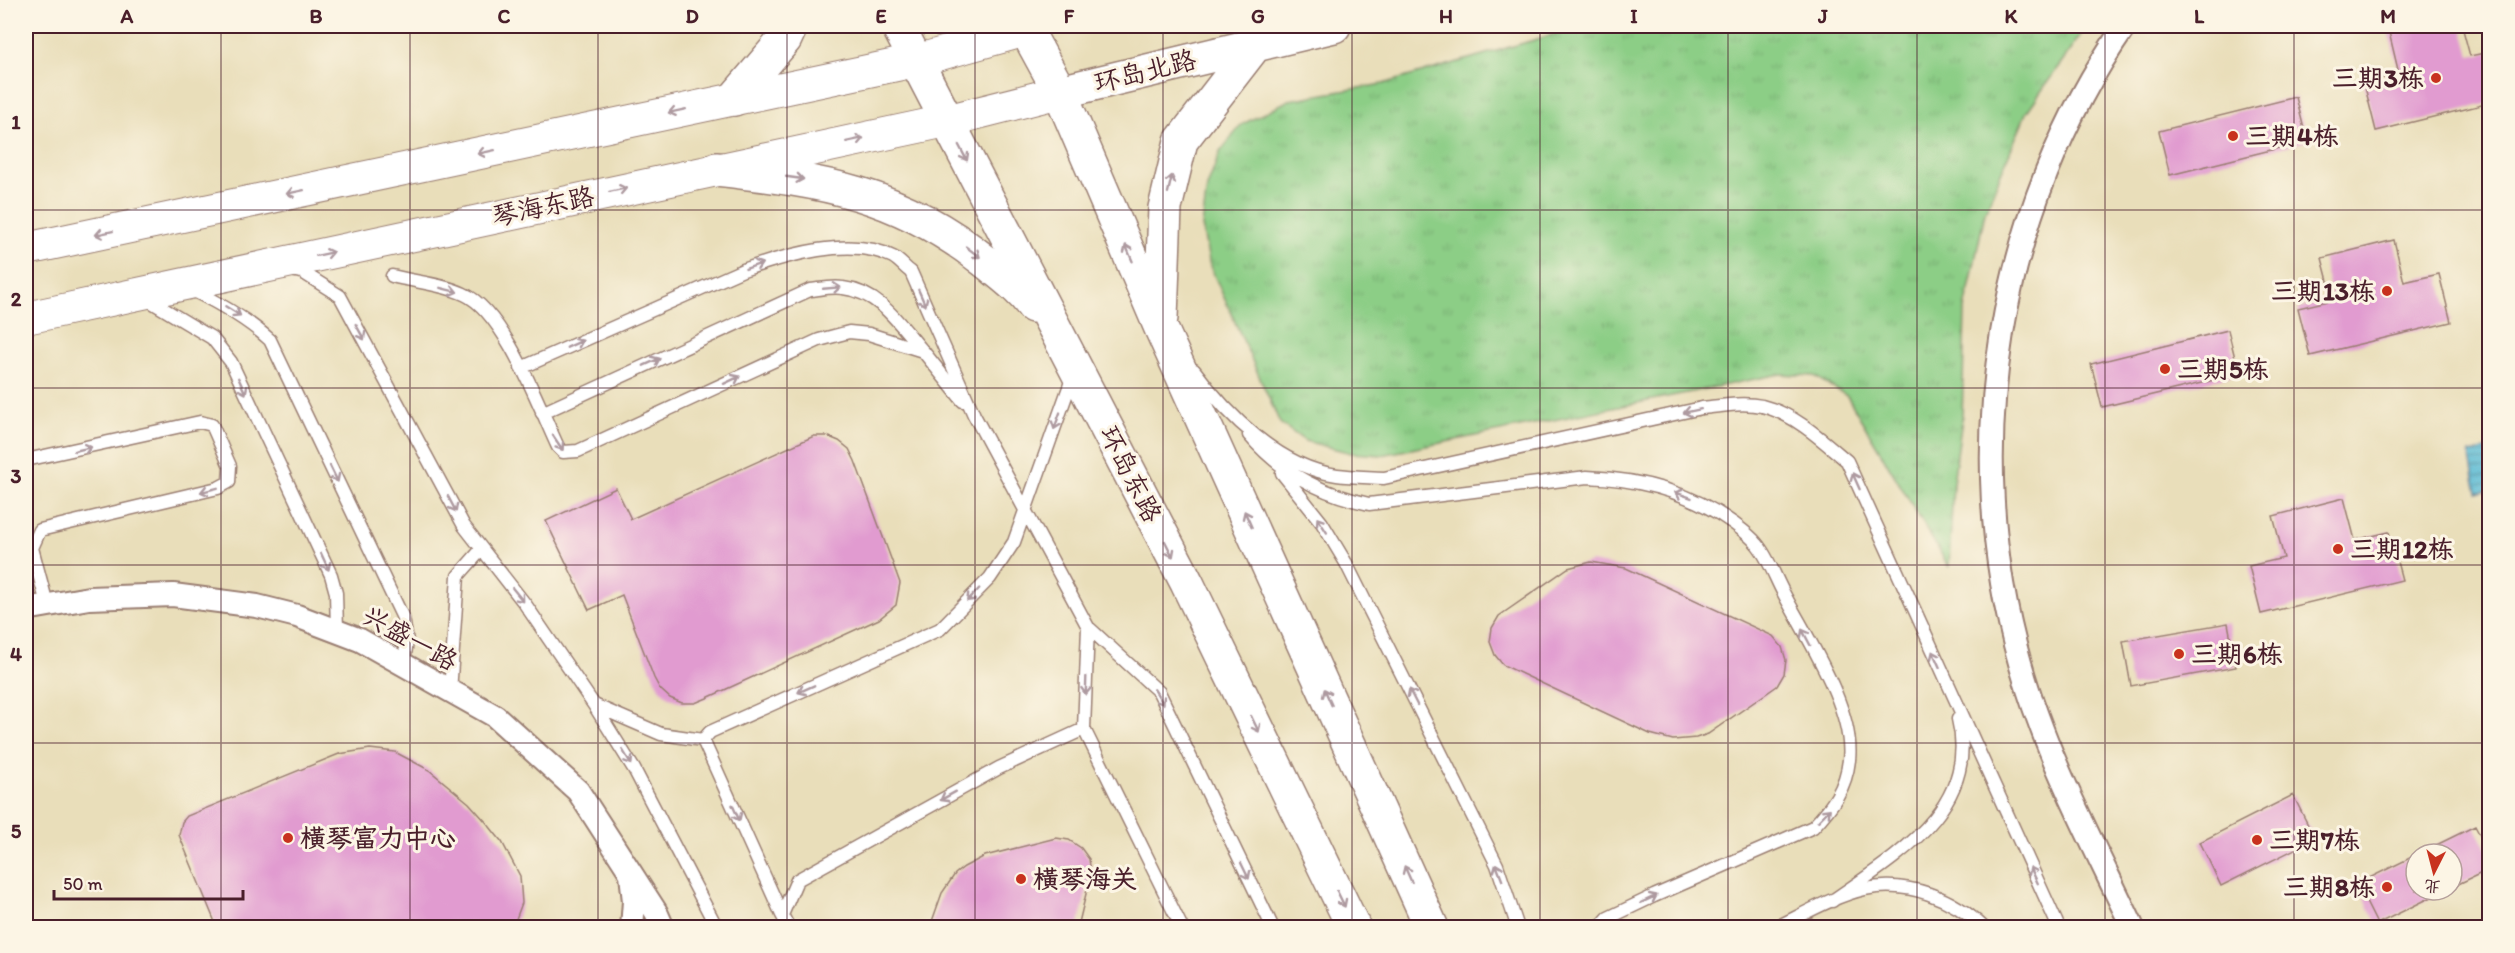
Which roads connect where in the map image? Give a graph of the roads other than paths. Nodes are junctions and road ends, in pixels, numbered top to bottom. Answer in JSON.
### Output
{"nodes":[{"id":1,"x":791,"y":26,"type":"edge"},
{"id":2,"x":898,"y":26,"type":"edge"},
{"id":3,"x":1334,"y":26,"type":"edge"},
{"id":4,"x":2125,"y":26,"type":"edge"},
{"id":5,"x":1031,"y":27,"type":"edge"},
{"id":6,"x":1256,"y":44,"type":"junction"},
{"id":7,"x":915,"y":61,"type":"junction"},
{"id":8,"x":1060,"y":92,"type":"junction"},
{"id":9,"x":734,"y":99,"type":"junction"},
{"id":10,"x":946,"y":121,"type":"junction"},
{"id":11,"x":716,"y":169,"type":"junction"},
{"id":12,"x":26,"y":249,"type":"edge"},
{"id":13,"x":268,"y":266,"type":"junction"},
{"id":14,"x":392,"y":276,"type":"dead end"},
{"id":15,"x":181,"y":285,"type":"junction"},
{"id":16,"x":138,"y":294,"type":"junction"},
{"id":17,"x":26,"y":318,"type":"edge"},
{"id":18,"x":1160,"y":326,"type":"junction"},
{"id":19,"x":923,"y":351,"type":"junction"},
{"id":20,"x":1077,"y":366,"type":"junction"},
{"id":21,"x":521,"y":368,"type":"junction"},
{"id":22,"x":1228,"y":411,"type":"junction"},
{"id":23,"x":542,"y":413,"type":"junction"},
{"id":24,"x":974,"y":415,"type":"junction"},
{"id":25,"x":1262,"y":450,"type":"junction"},
{"id":26,"x":26,"y":460,"type":"edge"},
{"id":27,"x":1024,"y":510,"type":"junction"},
{"id":28,"x":482,"y":550,"type":"junction"},
{"id":29,"x":36,"y":606,"type":"edge"},
{"id":30,"x":1088,"y":627,"type":"junction"},
{"id":31,"x":337,"y":630,"type":"junction"},
{"id":32,"x":404,"y":662,"type":"junction"},
{"id":33,"x":450,"y":692,"type":"junction"},
{"id":34,"x":1952,"y":695,"type":"junction"},
{"id":35,"x":594,"y":705,"type":"junction"},
{"id":36,"x":1084,"y":729,"type":"junction"},
{"id":37,"x":703,"y":740,"type":"junction"},
{"id":38,"x":631,"y":874,"type":"junction"},
{"id":39,"x":1832,"y":901,"type":"junction"},
{"id":40,"x":782,"y":915,"type":"junction"},
{"id":41,"x":717,"y":925,"type":"edge"},
{"id":42,"x":632,"y":927,"type":"edge"},
{"id":43,"x":663,"y":927,"type":"edge"},
{"id":44,"x":789,"y":927,"type":"edge"},
{"id":45,"x":1182,"y":927,"type":"edge"},
{"id":46,"x":1273,"y":927,"type":"edge"},
{"id":47,"x":1354,"y":927,"type":"edge"},
{"id":48,"x":1432,"y":927,"type":"edge"},
{"id":49,"x":1518,"y":927,"type":"edge"},
{"id":50,"x":1599,"y":927,"type":"edge"},
{"id":51,"x":1775,"y":927,"type":"edge"},
{"id":52,"x":1984,"y":927,"type":"edge"},
{"id":53,"x":2059,"y":927,"type":"edge"},
{"id":54,"x":2133,"y":927,"type":"edge"}],
"edges":[{"from":1,"to":9,"type":"main road"},
{"from":2,"to":7,"type":"main road","name":"环岛东路"},
{"from":3,"to":6,"type":"main road","name":"环岛北路"},
{"from":4,"to":54,"type":"street"},
{"from":5,"to":7,"type":"main road"},
{"from":5,"to":8,"type":"main road"},
{"from":6,"to":8,"type":"main road","name":"环岛北路"},
{"from":18,"to":6,"type":"main road","one_way":true},
{"from":7,"to":9,"type":"main road"},
{"from":7,"to":10,"type":"main road","name":"环岛东路"},
{"from":8,"to":10,"type":"main road","name":"琴海东路"},
{"from":18,"to":8,"type":"main road","one_way":true},
{"from":9,"to":12,"type":"main road","one_way":true},
{"from":11,"to":10,"type":"main road","name":"琴海东路","one_way":true},
{"from":10,"to":20,"type":"main road","name":"环岛东路","one_way":true},
{"from":13,"to":11,"type":"main road","name":"琴海东路","one_way":true},
{"from":11,"to":20,"type":"main road","one_way":true},
{"from":13,"to":15,"type":"main road","name":"琴海东路"},
{"from":13,"to":28,"type":"lane","one_way":true},
{"from":14,"to":21,"type":"lane","one_way":true},
{"from":15,"to":16,"type":"main road","name":"琴海东路"},
{"from":15,"to":32,"type":"lane","one_way":true},
{"from":16,"to":17,"type":"main road","name":"琴海东路"},
{"from":16,"to":31,"type":"lane","one_way":true},
{"from":18,"to":22,"type":"lane"},
{"from":48,"to":18,"type":"main road","one_way":true},
{"from":23,"to":19,"type":"lane","one_way":true},
{"from":23,"to":19,"type":"lane","one_way":true},
{"from":19,"to":24,"type":"lane"},
{"from":20,"to":27,"type":"lane","one_way":true},
{"from":20,"to":47,"type":"main road","name":"环岛东路","one_way":true},
{"from":21,"to":23,"type":"lane"},
{"from":21,"to":24,"type":"lane","one_way":true},
{"from":22,"to":25,"type":"lane"},
{"from":34,"to":22,"type":"lane","one_way":true},
{"from":24,"to":27,"type":"lane"},
{"from":49,"to":25,"type":"lane","one_way":true},
{"from":50,"to":25,"type":"lane","one_way":true},
{"from":26,"to":29,"type":"lane","one_way":true},
{"from":27,"to":30,"type":"lane"},
{"from":27,"to":37,"type":"lane","one_way":true},
{"from":28,"to":33,"type":"lane"},
{"from":28,"to":35,"type":"lane","one_way":true},
{"from":29,"to":31,"type":"street","name":"兴盛一路"},
{"from":30,"to":36,"type":"lane","one_way":true},
{"from":30,"to":46,"type":"lane","one_way":true},
{"from":31,"to":32,"type":"street","name":"兴盛一路"},
{"from":32,"to":33,"type":"street","name":"兴盛一路"},
{"from":33,"to":38,"type":"street","name":"兴盛一路"},
{"from":34,"to":39,"type":"lane"},
{"from":53,"to":34,"type":"lane","one_way":true},
{"from":35,"to":37,"type":"lane"},
{"from":35,"to":41,"type":"lane","one_way":true},
{"from":36,"to":40,"type":"lane","one_way":true},
{"from":36,"to":45,"type":"lane"},
{"from":37,"to":40,"type":"lane","one_way":true},
{"from":38,"to":42,"type":"street"},
{"from":38,"to":43,"type":"street","name":"兴盛一路"},
{"from":39,"to":51,"type":"lane"},
{"from":39,"to":52,"type":"lane"},
{"from":40,"to":44,"type":"lane"}]}
